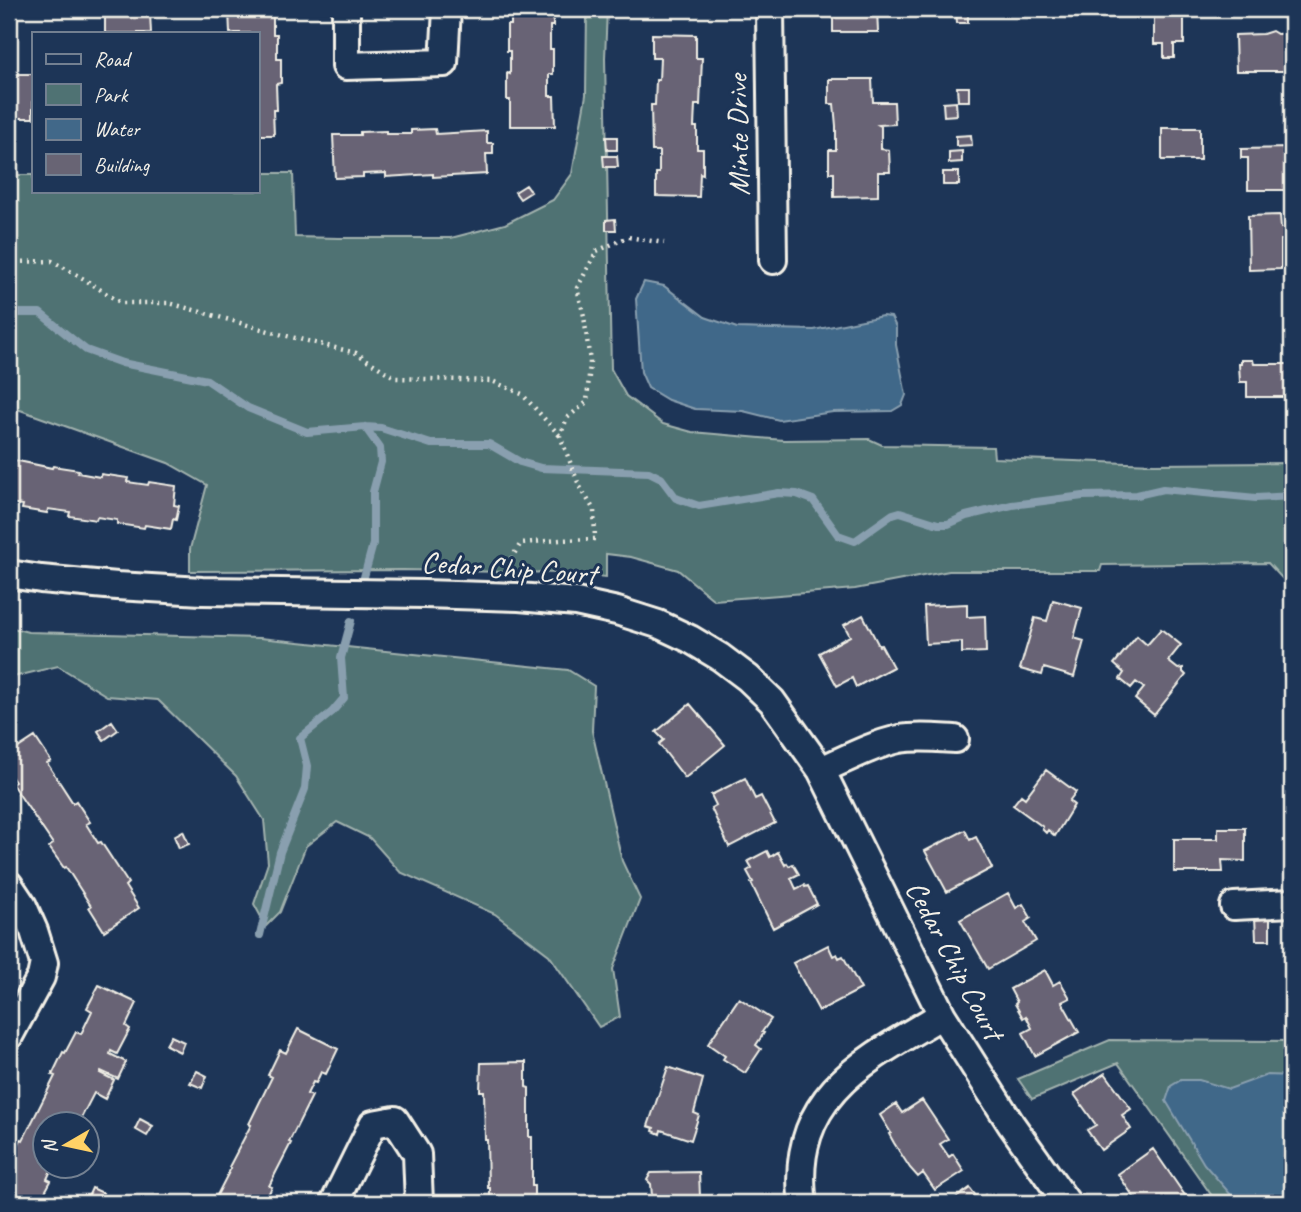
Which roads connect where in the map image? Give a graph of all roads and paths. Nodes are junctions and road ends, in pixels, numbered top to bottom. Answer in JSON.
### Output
{"nodes":[{"id":1,"x":346,"y":9,"type":"edge"},
{"id":2,"x":447,"y":9,"type":"edge"},
{"id":3,"x":770,"y":9,"type":"edge"},
{"id":4,"x":664,"y":243,"type":"dead end"},
{"id":5,"x":773,"y":260,"type":"dead end"},
{"id":6,"x":9,"y":262,"type":"edge"},
{"id":7,"x":560,"y":436,"type":"junction"},
{"id":8,"x":9,"y":574,"type":"edge"},
{"id":9,"x":519,"y":597,"type":"junction"},
{"id":10,"x":956,"y":739,"type":"dead end"},
{"id":11,"x":821,"y":771,"type":"junction"},
{"id":12,"x":9,"y":887,"type":"edge"},
{"id":13,"x":1292,"y":903,"type":"edge"},
{"id":14,"x":1234,"y":906,"type":"dead end"},
{"id":15,"x":942,"y":1014,"type":"junction"},
{"id":16,"x":9,"y":1036,"type":"edge"},
{"id":17,"x":802,"y":1196,"type":"dead end"},
{"id":18,"x":334,"y":1203,"type":"edge"},
{"id":19,"x":419,"y":1203,"type":"edge"},
{"id":20,"x":1067,"y":1203,"type":"edge"}],
"edges":[{"from":1,"to":2,"type":"street"},
{"from":3,"to":5,"type":"street","name":"Minte Drive"},
{"from":4,"to":7,"type":"path"},
{"from":6,"to":7,"type":"path"},
{"from":7,"to":9,"type":"path"},
{"from":8,"to":9,"type":"street","name":"Cedar Chip Court"},
{"from":9,"to":11,"type":"street","name":"Cedar Chip Court"},
{"from":10,"to":11,"type":"street"},
{"from":11,"to":15,"type":"street","name":"Cedar Chip Court"},
{"from":12,"to":16,"type":"street"},
{"from":13,"to":14,"type":"street"},
{"from":15,"to":17,"type":"street"},
{"from":15,"to":20,"type":"street","name":"Cedar Chip Court"},
{"from":18,"to":19,"type":"street"}]}
